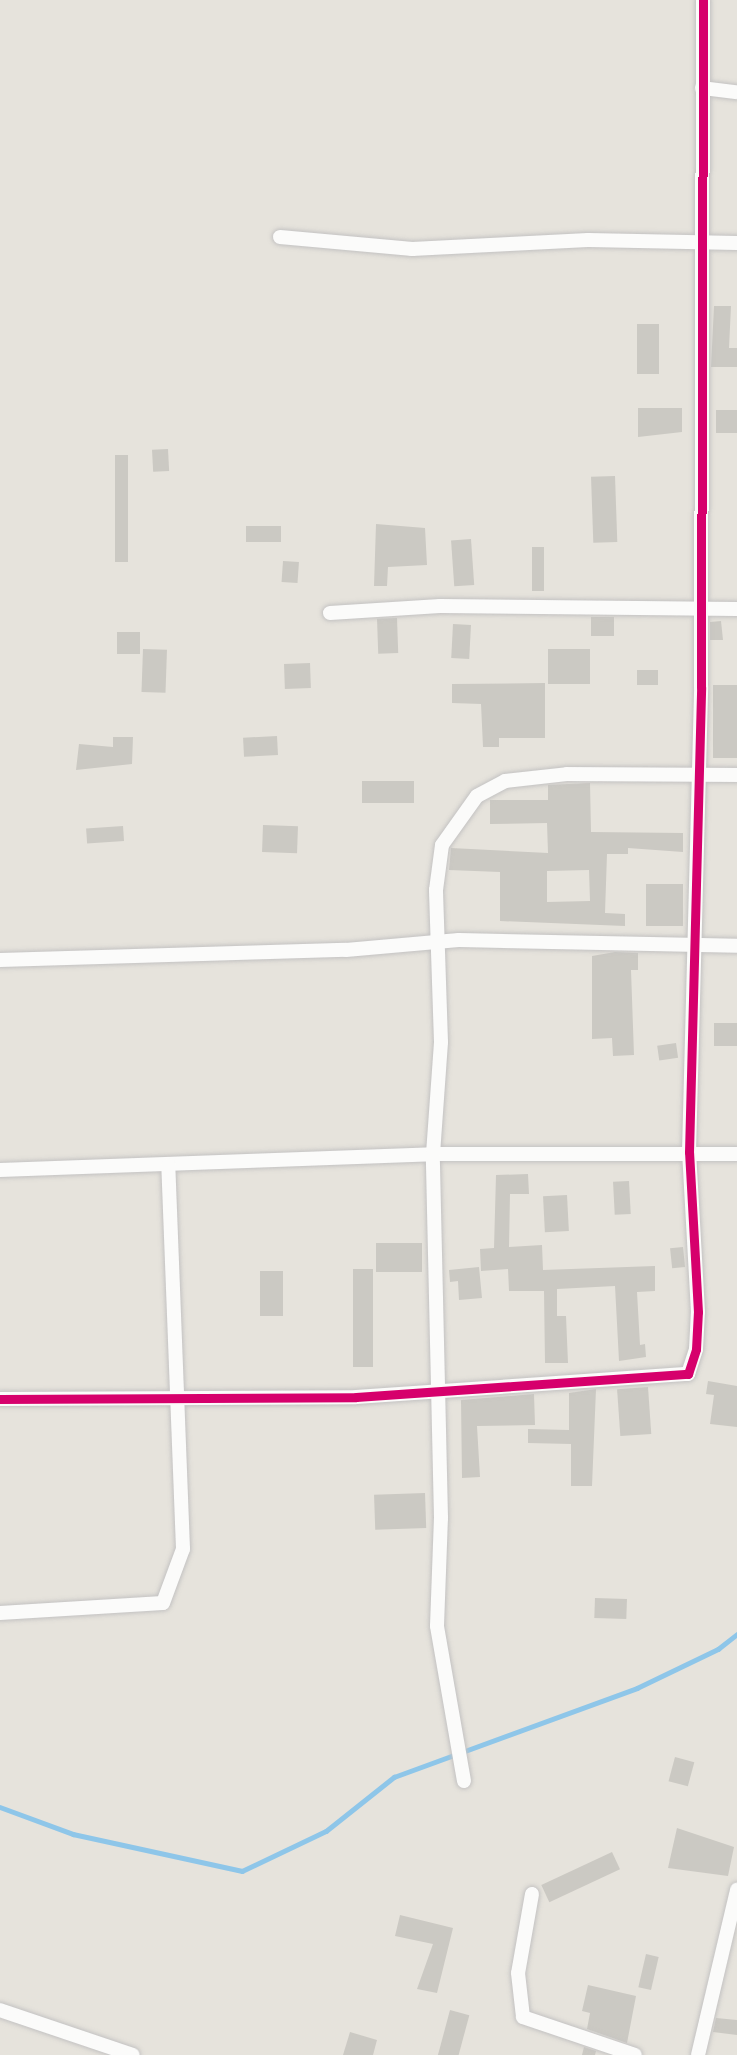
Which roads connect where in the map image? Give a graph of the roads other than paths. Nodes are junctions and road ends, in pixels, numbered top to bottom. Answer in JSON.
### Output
{"nodes":[{"id":1,"x":703,"y":0,"type":"edge"},
{"id":2,"x":702,"y":88,"type":"junction"},
{"id":3,"x":737,"y":92,"type":"edge"},
{"id":4,"x":280,"y":237,"type":"dead end"},
{"id":5,"x":737,"y":243,"type":"edge"},
{"id":6,"x":702,"y":244,"type":"junction"},
{"id":7,"x":699,"y":609,"type":"junction"},
{"id":8,"x":737,"y":609,"type":"edge"},
{"id":9,"x":330,"y":613,"type":"dead end"},
{"id":10,"x":697,"y":776,"type":"junction"},
{"id":11,"x":737,"y":776,"type":"edge"},
{"id":12,"x":439,"y":943,"type":"junction"},
{"id":13,"x":693,"y":946,"type":"junction"},
{"id":14,"x":737,"y":946,"type":"edge"},
{"id":15,"x":0,"y":960,"type":"edge"},
{"id":16,"x":689,"y":1152,"type":"junction"},
{"id":17,"x":433,"y":1154,"type":"junction"},
{"id":18,"x":737,"y":1154,"type":"edge"},
{"id":19,"x":168,"y":1165,"type":"junction"},
{"id":20,"x":0,"y":1170,"type":"edge"},
{"id":21,"x":439,"y":1391,"type":"junction"},
{"id":22,"x":180,"y":1397,"type":"junction"},
{"id":23,"x":0,"y":1399,"type":"edge"},
{"id":24,"x":0,"y":1613,"type":"edge"},
{"id":25,"x":464,"y":1781,"type":"dead end"},
{"id":26,"x":737,"y":1890,"type":"edge"},
{"id":27,"x":532,"y":1894,"type":"dead end"},
{"id":28,"x":0,"y":2010,"type":"edge"},
{"id":29,"x":133,"y":2055,"type":"edge"},
{"id":30,"x":635,"y":2055,"type":"edge"},
{"id":31,"x":699,"y":2055,"type":"edge"}],
"edges":[{"from":1,"to":2,"type":"street"},
{"from":2,"to":3,"type":"street"},
{"from":2,"to":6,"type":"street"},
{"from":4,"to":6,"type":"street"},
{"from":5,"to":6,"type":"street"},
{"from":6,"to":7,"type":"street"},
{"from":7,"to":8,"type":"street"},
{"from":7,"to":9,"type":"street"},
{"from":7,"to":10,"type":"street"},
{"from":10,"to":11,"type":"street"},
{"from":10,"to":12,"type":"street"},
{"from":10,"to":13,"type":"street"},
{"from":12,"to":13,"type":"street"},
{"from":12,"to":15,"type":"street"},
{"from":12,"to":17,"type":"street"},
{"from":13,"to":14,"type":"street"},
{"from":13,"to":16,"type":"street"},
{"from":16,"to":17,"type":"street"},
{"from":16,"to":18,"type":"street"},
{"from":16,"to":21,"type":"street"},
{"from":17,"to":19,"type":"street"},
{"from":17,"to":21,"type":"street"},
{"from":19,"to":20,"type":"street"},
{"from":19,"to":22,"type":"street"},
{"from":21,"to":22,"type":"street"},
{"from":21,"to":25,"type":"street"},
{"from":22,"to":23,"type":"street"},
{"from":22,"to":24,"type":"street"},
{"from":26,"to":31,"type":"street"},
{"from":27,"to":30,"type":"street"},
{"from":28,"to":29,"type":"street"}]}
